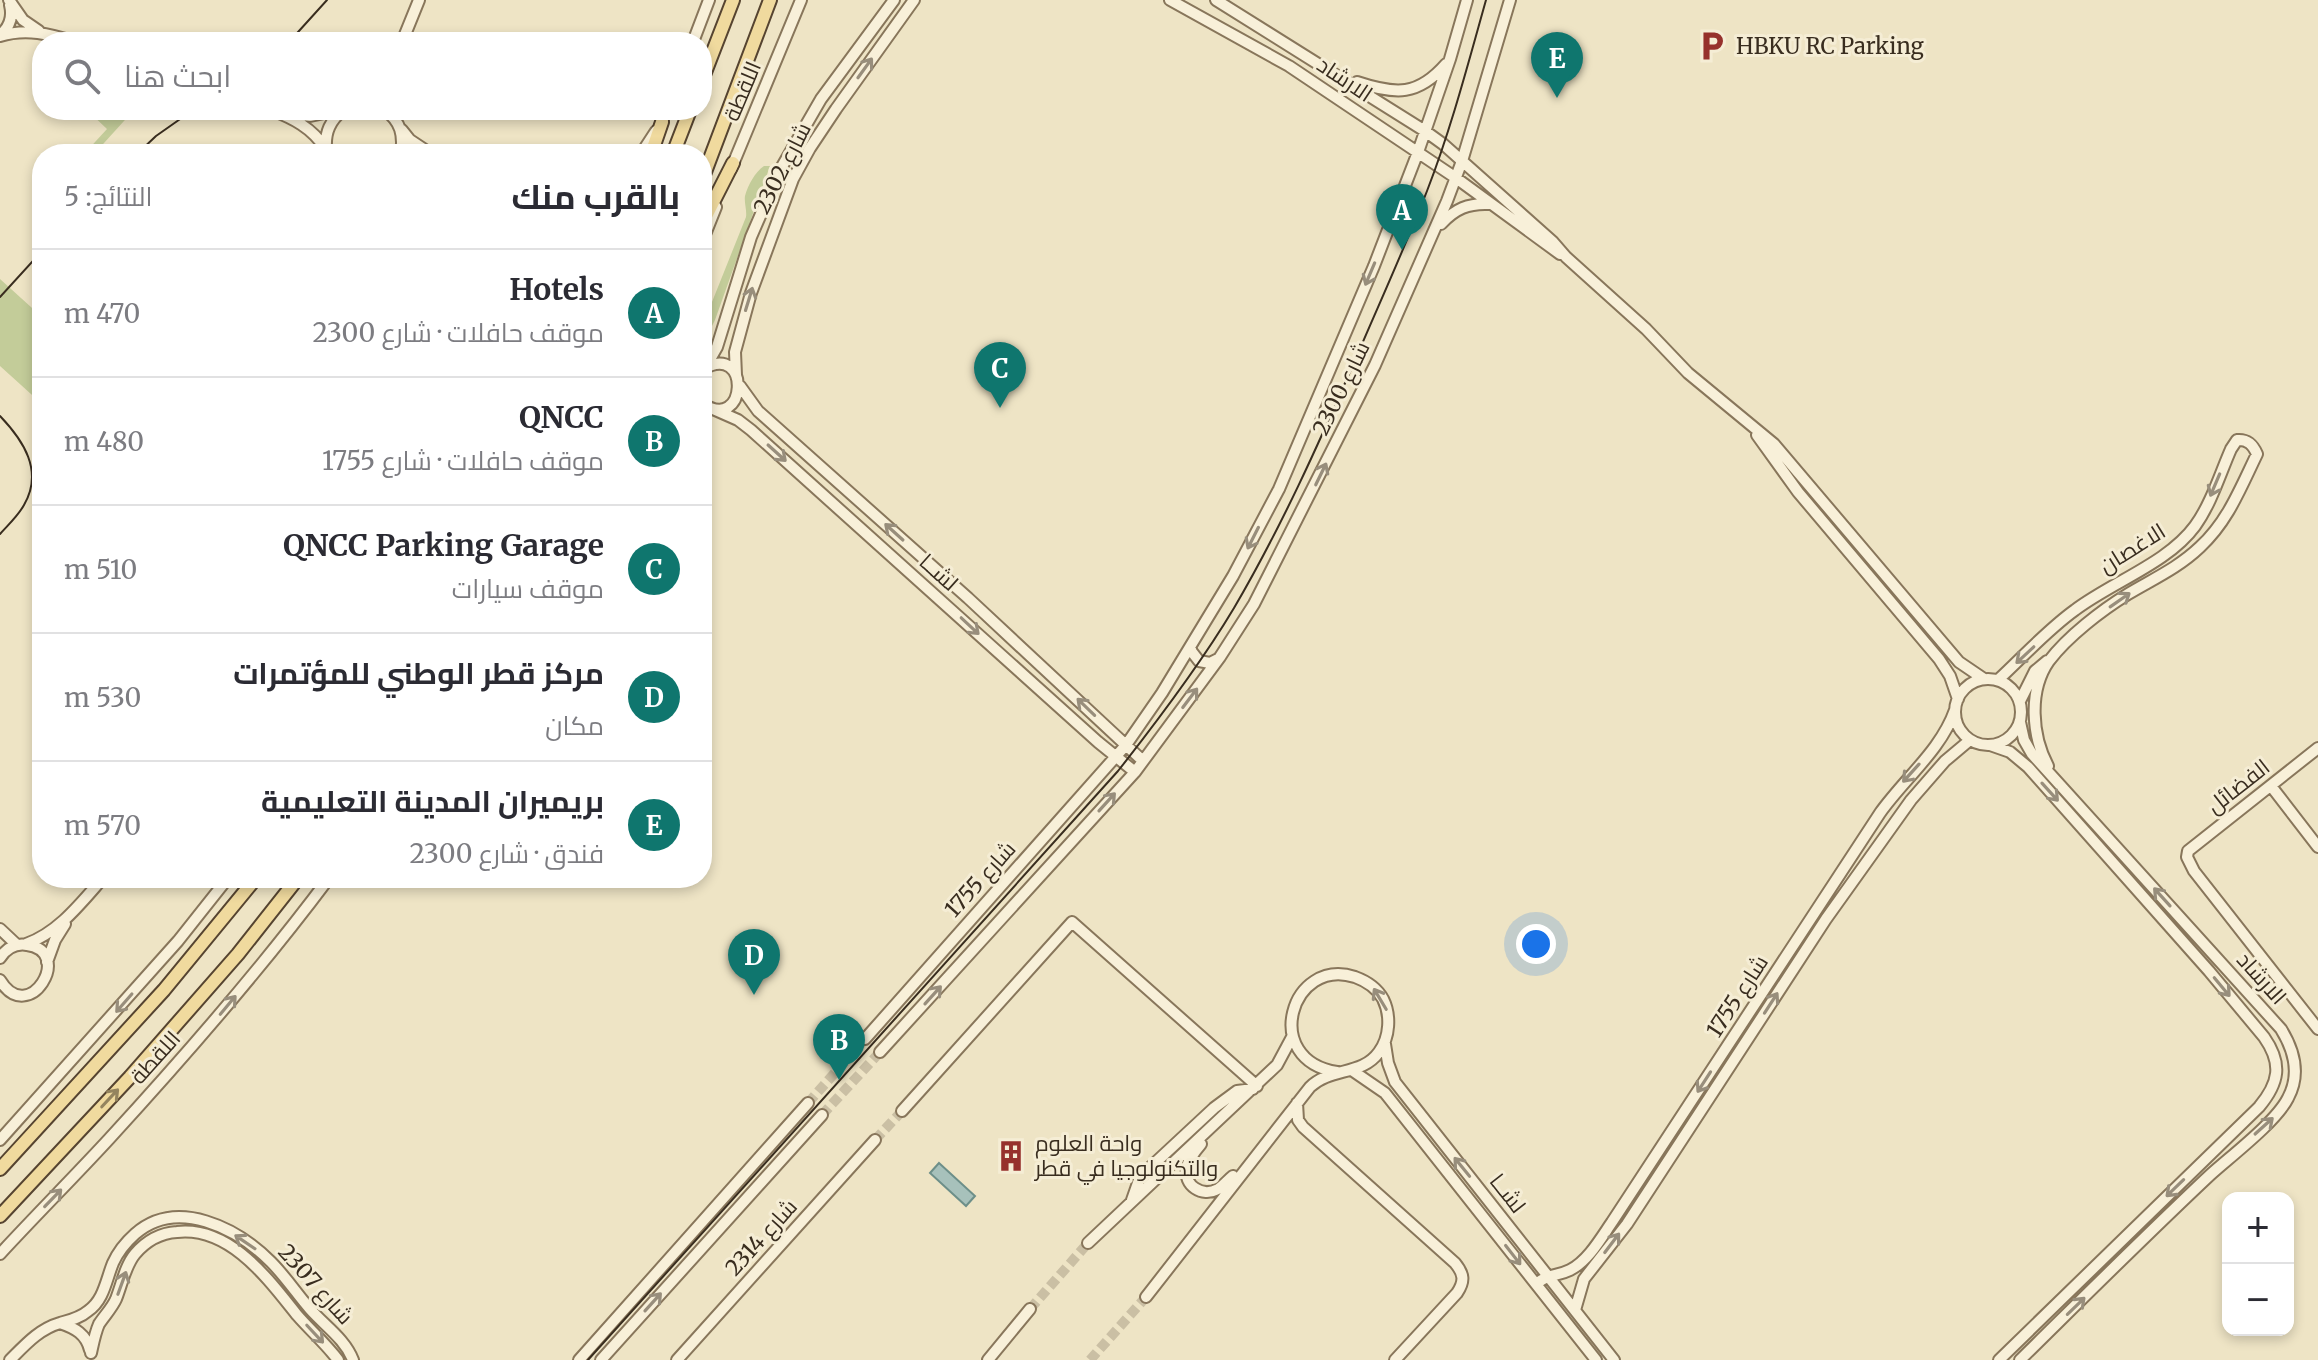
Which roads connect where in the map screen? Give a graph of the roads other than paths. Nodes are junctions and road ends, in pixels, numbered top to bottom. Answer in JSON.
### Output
{"nodes":[{"id":1,"x":9,"y":0,"type":"edge"},
{"id":2,"x":419,"y":0,"type":"edge"},
{"id":3,"x":709,"y":0,"type":"edge"},
{"id":4,"x":733,"y":0,"type":"edge"},
{"id":5,"x":770,"y":0,"type":"edge"},
{"id":6,"x":801,"y":0,"type":"edge"},
{"id":7,"x":894,"y":0,"type":"edge"},
{"id":8,"x":914,"y":0,"type":"edge"},
{"id":9,"x":1170,"y":0,"type":"edge"},
{"id":10,"x":1216,"y":0,"type":"edge"},
{"id":11,"x":1467,"y":0,"type":"edge"},
{"id":12,"x":1510,"y":0,"type":"edge"},
{"id":13,"x":32,"y":32,"type":"edge"},
{"id":14,"x":41,"y":32,"type":"edge"},
{"id":15,"x":406,"y":32,"type":"edge"},
{"id":16,"x":697,"y":32,"type":"edge"},
{"id":17,"x":0,"y":36,"type":"edge"},
{"id":18,"x":712,"y":54,"type":"edge"},
{"id":19,"x":1450,"y":59,"type":"junction"},
{"id":20,"x":1339,"y":75,"type":"junction"},
{"id":21,"x":291,"y":120,"type":"edge"},
{"id":22,"x":333,"y":120,"type":"edge"},
{"id":23,"x":394,"y":120,"type":"edge"},
{"id":24,"x":395,"y":120,"type":"edge"},
{"id":25,"x":662,"y":120,"type":"edge"},
{"id":26,"x":686,"y":120,"type":"edge"},
{"id":27,"x":1425,"y":131,"type":"junction"},
{"id":28,"x":322,"y":144,"type":"edge"},
{"id":29,"x":327,"y":144,"type":"edge"},
{"id":30,"x":402,"y":144,"type":"edge"},
{"id":31,"x":416,"y":144,"type":"edge"},
{"id":32,"x":651,"y":144,"type":"edge"},
{"id":33,"x":677,"y":144,"type":"edge"},
{"id":34,"x":1418,"y":152,"type":"junction"},
{"id":35,"x":712,"y":154,"type":"edge"},
{"id":36,"x":1462,"y":161,"type":"junction"},
{"id":37,"x":733,"y":163,"type":"junction"},
{"id":38,"x":1456,"y":178,"type":"junction"},
{"id":39,"x":712,"y":204,"type":"edge"},
{"id":40,"x":1489,"y":204,"type":"junction"},
{"id":41,"x":712,"y":217,"type":"edge"},
{"id":42,"x":1434,"y":232,"type":"junction"},
{"id":43,"x":1566,"y":257,"type":"junction"},
{"id":44,"x":712,"y":353,"type":"edge"},
{"id":45,"x":712,"y":366,"type":"edge"},
{"id":46,"x":738,"y":380,"type":"junction"},
{"id":47,"x":713,"y":409,"type":"joint"},
{"id":48,"x":1750,"y":426,"type":"junction"},
{"id":49,"x":1190,"y":647,"type":"junction"},
{"id":50,"x":2060,"y":650,"type":"junction"},
{"id":51,"x":1220,"y":657,"type":"junction"},
{"id":52,"x":1984,"y":679,"type":"junction"},
{"id":53,"x":1998,"y":680,"type":"junction"},
{"id":54,"x":2020,"y":701,"type":"junction"},
{"id":55,"x":1956,"y":705,"type":"junction"},
{"id":56,"x":2020,"y":722,"type":"junction"},
{"id":57,"x":1970,"y":740,"type":"junction"},
{"id":58,"x":1126,"y":745,"type":"junction"},
{"id":59,"x":1990,"y":745,"type":"junction"},
{"id":60,"x":2318,"y":748,"type":"edge"},
{"id":61,"x":1115,"y":757,"type":"junction"},
{"id":62,"x":1143,"y":761,"type":"junction"},
{"id":63,"x":1135,"y":772,"type":"junction"},
{"id":64,"x":2056,"y":778,"type":"junction"},
{"id":65,"x":2271,"y":786,"type":"junction"},
{"id":66,"x":2318,"y":847,"type":"edge"},
{"id":67,"x":94,"y":888,"type":"edge"},
{"id":68,"x":220,"y":888,"type":"edge"},
{"id":69,"x":248,"y":888,"type":"edge"},
{"id":70,"x":290,"y":888,"type":"edge"},
{"id":71,"x":322,"y":888,"type":"edge"},
{"id":72,"x":78,"y":907,"type":"junction"},
{"id":73,"x":0,"y":929,"type":"edge"},
{"id":74,"x":22,"y":945,"type":"junction"},
{"id":75,"x":0,"y":958,"type":"edge"},
{"id":76,"x":47,"y":962,"type":"junction"},
{"id":77,"x":0,"y":980,"type":"edge"},
{"id":78,"x":15,"y":994,"type":"junction"},
{"id":79,"x":0,"y":1001,"type":"edge"},
{"id":80,"x":2318,"y":1029,"type":"edge"},
{"id":81,"x":1292,"y":1037,"type":"junction"},
{"id":82,"x":865,"y":1039,"type":"tunnel mouth"},
{"id":83,"x":1385,"y":1043,"type":"junction"},
{"id":84,"x":880,"y":1052,"type":"tunnel mouth"},
{"id":85,"x":1234,"y":1066,"type":"junction"},
{"id":86,"x":1353,"y":1071,"type":"junction"},
{"id":87,"x":1337,"y":1072,"type":"junction"},
{"id":88,"x":1255,"y":1088,"type":"junction"},
{"id":89,"x":1237,"y":1091,"type":"junction"},
{"id":90,"x":1297,"y":1101,"type":"junction"},
{"id":91,"x":808,"y":1103,"type":"tunnel mouth"},
{"id":92,"x":902,"y":1111,"type":"tunnel mouth"},
{"id":93,"x":822,"y":1115,"type":"tunnel mouth"},
{"id":94,"x":1219,"y":1121,"type":"junction"},
{"id":95,"x":1303,"y":1127,"type":"junction"},
{"id":96,"x":1279,"y":1129,"type":"junction"},
{"id":97,"x":0,"y":1140,"type":"edge"},
{"id":98,"x":875,"y":1140,"type":"tunnel mouth"},
{"id":99,"x":1257,"y":1153,"type":"junction"},
{"id":100,"x":0,"y":1169,"type":"edge"},
{"id":101,"x":1132,"y":1201,"type":"junction"},
{"id":102,"x":0,"y":1216,"type":"edge"},
{"id":103,"x":1088,"y":1243,"type":"tunnel mouth"},
{"id":104,"x":0,"y":1254,"type":"edge"},
{"id":105,"x":1547,"y":1275,"type":"junction"},
{"id":106,"x":1536,"y":1284,"type":"junction"},
{"id":107,"x":1146,"y":1297,"type":"tunnel mouth"},
{"id":108,"x":1030,"y":1309,"type":"tunnel mouth"},
{"id":109,"x":1575,"y":1310,"type":"junction"},
{"id":110,"x":60,"y":1323,"type":"junction"},
{"id":111,"x":90,"y":1357,"type":"edge"},
{"id":112,"x":10,"y":1360,"type":"edge"},
{"id":113,"x":338,"y":1360,"type":"edge"},
{"id":114,"x":353,"y":1360,"type":"edge"},
{"id":115,"x":579,"y":1360,"type":"edge"},
{"id":116,"x":601,"y":1360,"type":"edge"},
{"id":117,"x":677,"y":1360,"type":"edge"},
{"id":118,"x":987,"y":1360,"type":"edge"},
{"id":119,"x":1395,"y":1360,"type":"edge"},
{"id":120,"x":1596,"y":1360,"type":"edge"},
{"id":121,"x":1614,"y":1360,"type":"edge"},
{"id":122,"x":1999,"y":1360,"type":"edge"},
{"id":123,"x":2020,"y":1360,"type":"edge"}],
"edges":[{"from":1,"to":14,"type":"street"},
{"from":1,"to":17,"type":"street"},
{"from":2,"to":15,"type":"street"},
{"from":3,"to":16,"type":"street"},
{"from":4,"to":18,"type":"main road","name":"اللقطة"},
{"from":5,"to":35,"type":"main road","name":"اللقطة"},
{"from":6,"to":37,"type":"street","name":"اللقطة"},
{"from":7,"to":44,"type":"street","name":"شارع 2302"},
{"from":46,"to":8,"type":"street","name":"شارع 2302","one_way":true},
{"from":9,"to":34,"type":"street","name":"الارشاد"},
{"from":10,"to":20,"type":"street","name":"الارشاد"},
{"from":11,"to":19,"type":"street","name":"شارع 2300"},
{"from":12,"to":36,"type":"street","name":"شارع 2300"},
{"from":13,"to":17,"type":"street"},
{"from":19,"to":20,"type":"street","name":"الارشاد"},
{"from":19,"to":27,"type":"street","name":"شارع 2300"},
{"from":20,"to":27,"type":"street","name":"الارشاد"},
{"from":21,"to":28,"type":"street"},
{"from":22,"to":29,"type":"street"},
{"from":23,"to":30,"type":"street"},
{"from":24,"to":31,"type":"street"},
{"from":25,"to":32,"type":"main road"},
{"from":26,"to":33,"type":"main road","name":"اللقطة"},
{"from":27,"to":34,"type":"street","name":"شارع 2300"},
{"from":27,"to":36,"type":"street","name":"الارشاد"},
{"from":34,"to":38,"type":"street","name":"الارشاد"},
{"from":34,"to":49,"type":"street","name":"شارع 2300","one_way":true},
{"from":36,"to":38,"type":"street","name":"شارع 2300"},
{"from":36,"to":43,"type":"street","name":"الارشاد"},
{"from":37,"to":39,"type":"main road"},
{"from":37,"to":41,"type":"street","name":"اللقطة"},
{"from":38,"to":40,"type":"street","name":"الارشاد"},
{"from":38,"to":42,"type":"street","name":"شارع 2300"},
{"from":40,"to":42,"type":"street"},
{"from":40,"to":43,"type":"street","name":"الارشاد"},
{"from":51,"to":42,"type":"street","name":"شارع 2300","one_way":true},
{"from":43,"to":48,"type":"street","name":"الارشاد"},
{"from":45,"to":46,"type":"street"},
{"from":46,"to":47,"type":"street"},
{"from":58,"to":46,"type":"street","name":"لشــا","one_way":true},
{"from":47,"to":61,"type":"street","name":"لشــا","one_way":true},
{"from":48,"to":52,"type":"street","name":"الارشاد"},
{"from":48,"to":55,"type":"street","name":"الارشاد"},
{"from":49,"to":51,"type":"street"},
{"from":49,"to":58,"type":"street","name":"شارع 2300"},
{"from":50,"to":53,"type":"street","name":"الاغصان","one_way":true},
{"from":50,"to":54,"type":"street","name":"الاغصان"},
{"from":50,"to":64,"type":"street","name":"الاغصان"},
{"from":62,"to":51,"type":"street","name":"شارع 2300","one_way":true},
{"from":52,"to":53,"type":"street"},
{"from":52,"to":55,"type":"street"},
{"from":53,"to":54,"type":"street"},
{"from":54,"to":56,"type":"street"},
{"from":55,"to":57,"type":"street"},
{"from":55,"to":105,"type":"street","name":"شارع 1755","one_way":true},
{"from":56,"to":59,"type":"street"},
{"from":56,"to":64,"type":"street","name":"الارشاد"},
{"from":57,"to":59,"type":"street"},
{"from":109,"to":57,"type":"street","name":"شارع 1755","one_way":true},
{"from":58,"to":61,"type":"street","name":"شارع 1755"},
{"from":58,"to":62,"type":"street","name":"لشــا"},
{"from":59,"to":122,"type":"street","name":"الارشاد","one_way":true},
{"from":60,"to":65,"type":"street","name":"الفضائل"},
{"from":61,"to":63,"type":"street","name":"لشــا"},
{"from":61,"to":82,"type":"street","name":"شارع 1755"},
{"from":62,"to":63,"type":"street","name":"شارع 1755"},
{"from":84,"to":63,"type":"street","name":"شارع 1755","one_way":true},
{"from":123,"to":64,"type":"street","name":"الارشاد","one_way":true},
{"from":65,"to":66,"type":"street"},
{"from":65,"to":80,"type":"street","name":"الفضائل"},
{"from":67,"to":72,"type":"street"},
{"from":68,"to":97,"type":"street","one_way":true},
{"from":69,"to":100,"type":"main road","name":"اللقطة"},
{"from":102,"to":70,"type":"main road","name":"اللقطة","one_way":true},
{"from":104,"to":71,"type":"street","name":"اللقطة","one_way":true},
{"from":72,"to":74,"type":"street"},
{"from":72,"to":76,"type":"street"},
{"from":73,"to":74,"type":"street"},
{"from":74,"to":75,"type":"street"},
{"from":74,"to":76,"type":"street"},
{"from":76,"to":78,"type":"street"},
{"from":77,"to":78,"type":"street"},
{"from":78,"to":79,"type":"street"},
{"from":83,"to":81,"type":"street","one_way":true},
{"from":81,"to":87,"type":"street"},
{"from":81,"to":88,"type":"street"},
{"from":83,"to":86,"type":"street"},
{"from":105,"to":83,"type":"street","name":"لشــا","one_way":true},
{"from":85,"to":88,"type":"street"},
{"from":85,"to":89,"type":"street"},
{"from":85,"to":92,"type":"street"},
{"from":86,"to":87,"type":"street"},
{"from":86,"to":106,"type":"street","name":"لشــا","one_way":true},
{"from":87,"to":90,"type":"street"},
{"from":88,"to":89,"type":"street"},
{"from":88,"to":94,"type":"street"},
{"from":89,"to":101,"type":"street"},
{"from":90,"to":95,"type":"street"},
{"from":90,"to":96,"type":"street"},
{"from":91,"to":115,"type":"street"},
{"from":116,"to":93,"type":"street","one_way":true},
{"from":94,"to":99,"type":"street"},
{"from":94,"to":101,"type":"street"},
{"from":95,"to":96,"type":"street"},
{"from":95,"to":119,"type":"street"},
{"from":96,"to":99,"type":"street"},
{"from":98,"to":117,"type":"street","name":"شارع 2314"},
{"from":99,"to":107,"type":"street"},
{"from":101,"to":103,"type":"street"},
{"from":105,"to":106,"type":"street","name":"شارع 1755"},
{"from":105,"to":109,"type":"street","name":"لشــا"},
{"from":106,"to":120,"type":"street","name":"لشــا"},
{"from":108,"to":118,"type":"street"},
{"from":109,"to":121,"type":"street","name":"لشــا"},
{"from":110,"to":111,"type":"street"},
{"from":110,"to":112,"type":"street","name":"شارع 2307"},
{"from":114,"to":110,"type":"street","name":"شارع 2307","one_way":true},
{"from":111,"to":113,"type":"street","name":"شارع 2307","one_way":true}]}
